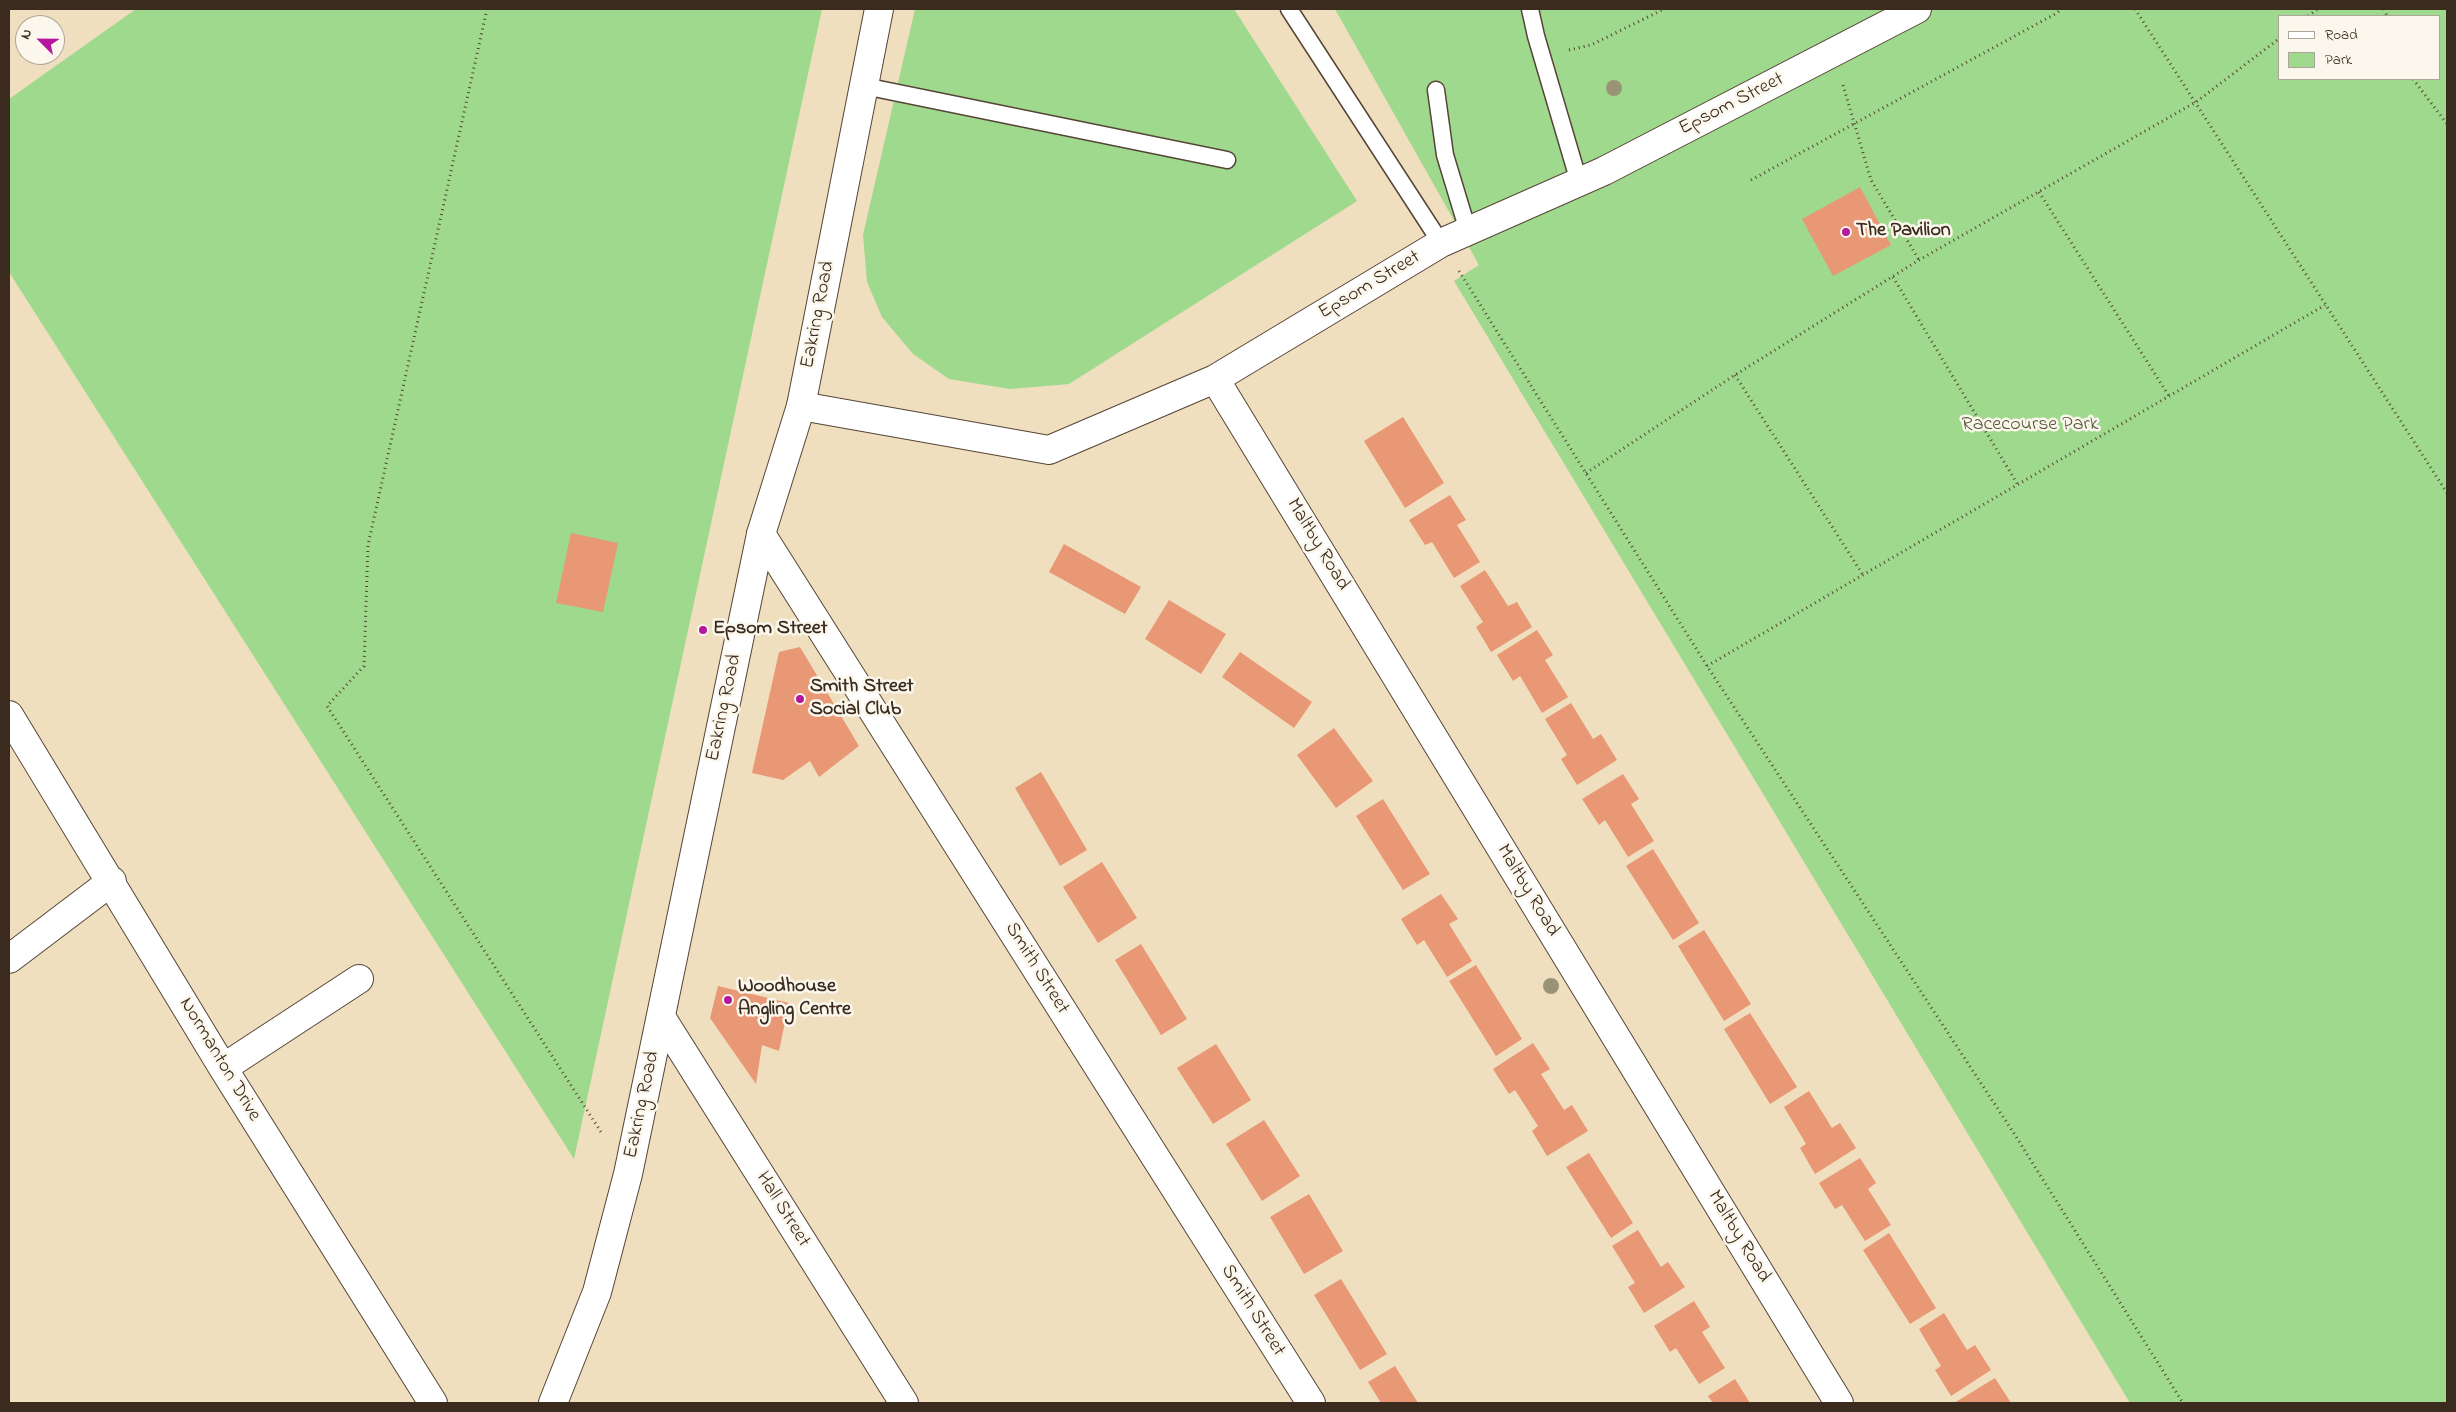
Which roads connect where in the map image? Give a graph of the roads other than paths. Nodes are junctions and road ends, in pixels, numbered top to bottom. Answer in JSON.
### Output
{"nodes":[{"id":1,"x":879,"y":9,"type":"edge"},
{"id":2,"x":1289,"y":9,"type":"edge"},
{"id":3,"x":1530,"y":9,"type":"edge"},
{"id":4,"x":1917,"y":9,"type":"edge"},
{"id":5,"x":864,"y":86,"type":"junction"},
{"id":6,"x":1436,"y":90,"type":"dead end"},
{"id":7,"x":1227,"y":160,"type":"dead end"},
{"id":8,"x":1579,"y":182,"type":"junction"},
{"id":9,"x":1468,"y":231,"type":"junction"},
{"id":10,"x":1441,"y":243,"type":"junction"},
{"id":11,"x":1216,"y":379,"type":"junction"},
{"id":12,"x":800,"y":406,"type":"junction"},
{"id":13,"x":761,"y":534,"type":"junction"},
{"id":14,"x":9,"y":715,"type":"edge"},
{"id":15,"x":112,"y":882,"type":"junction"},
{"id":16,"x":9,"y":959,"type":"edge"},
{"id":17,"x":359,"y":980,"type":"dead end"},
{"id":18,"x":661,"y":1017,"type":"junction"},
{"id":19,"x":223,"y":1068,"type":"junction"},
{"id":20,"x":434,"y":1403,"type":"edge"},
{"id":21,"x":553,"y":1403,"type":"edge"},
{"id":22,"x":904,"y":1403,"type":"edge"},
{"id":23,"x":1311,"y":1403,"type":"edge"},
{"id":24,"x":1839,"y":1403,"type":"edge"}],
"edges":[{"from":1,"to":5,"type":"street","name":"Eakring Road"},
{"from":2,"to":10,"type":"lane"},
{"from":3,"to":8,"type":"lane"},
{"from":4,"to":8,"type":"street","name":"Epsom Street"},
{"from":5,"to":7,"type":"lane"},
{"from":5,"to":12,"type":"street","name":"Eakring Road"},
{"from":6,"to":9,"type":"lane"},
{"from":8,"to":9,"type":"street","name":"Epsom Street"},
{"from":9,"to":10,"type":"street","name":"Epsom Street"},
{"from":10,"to":11,"type":"street","name":"Epsom Street"},
{"from":11,"to":12,"type":"street","name":"Epsom Street"},
{"from":11,"to":24,"type":"street","name":"Maltby Road"},
{"from":12,"to":13,"type":"street","name":"Eakring Road"},
{"from":13,"to":18,"type":"street","name":"Eakring Road"},
{"from":13,"to":23,"type":"street","name":"Smith Street"},
{"from":14,"to":15,"type":"street","name":"Normanton Drive"},
{"from":15,"to":16,"type":"street"},
{"from":15,"to":19,"type":"street","name":"Normanton Drive"},
{"from":17,"to":19,"type":"street"},
{"from":18,"to":21,"type":"street","name":"Eakring Road"},
{"from":18,"to":22,"type":"street","name":"Hall Street"},
{"from":19,"to":20,"type":"street","name":"Normanton Drive"}]}
